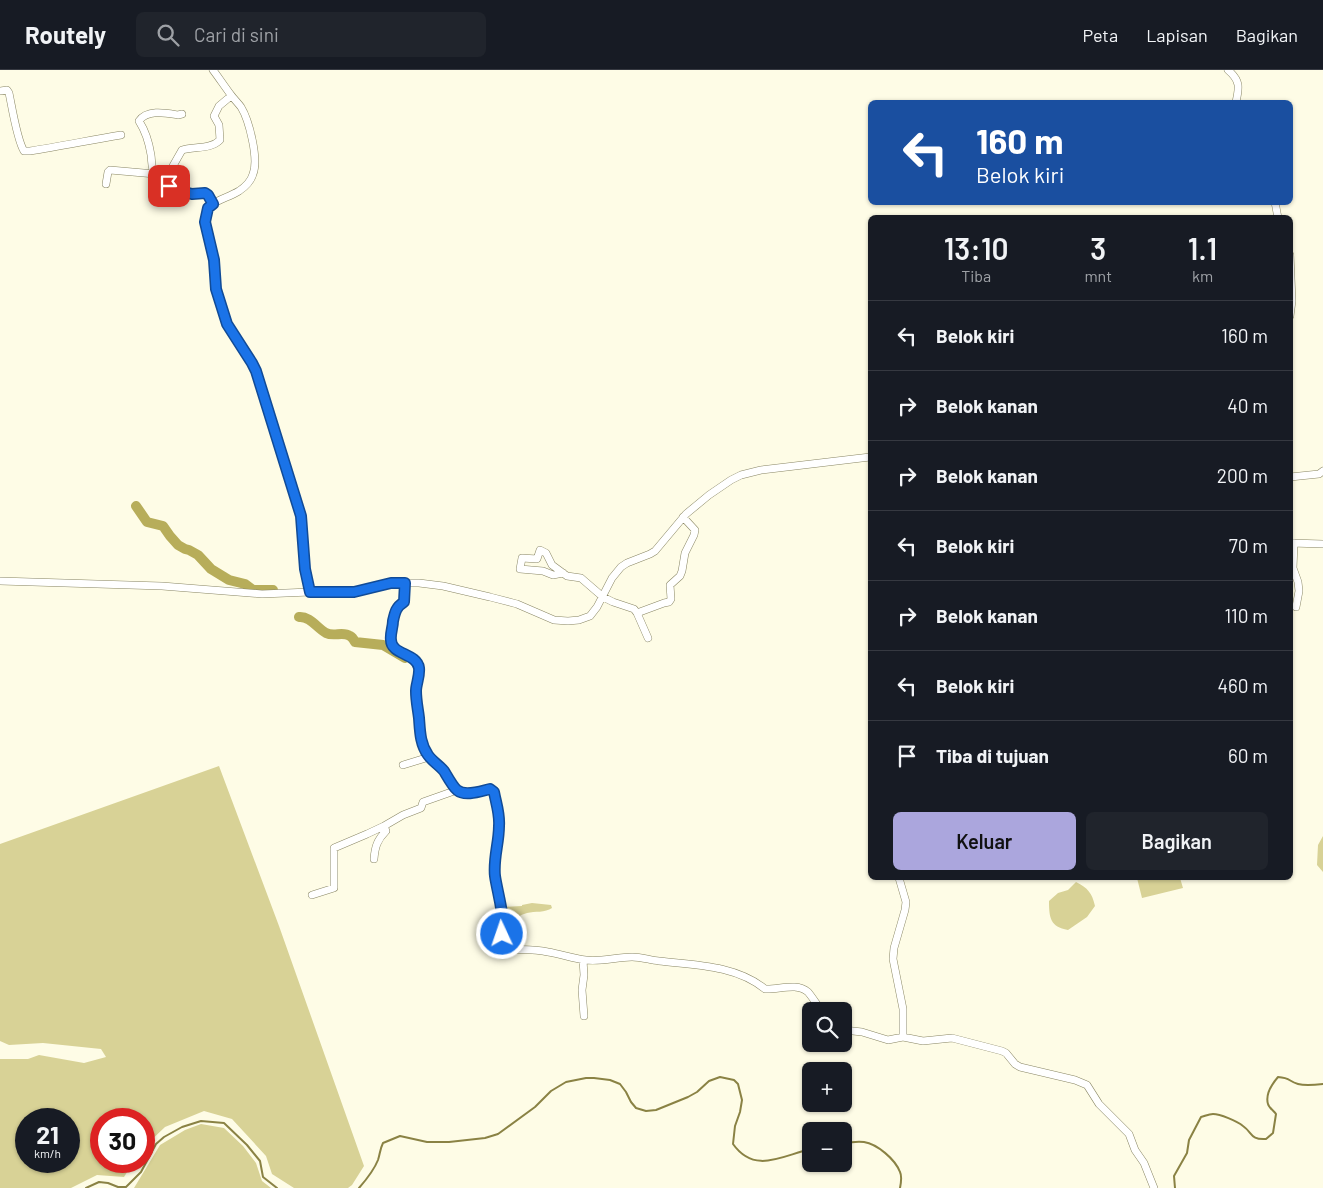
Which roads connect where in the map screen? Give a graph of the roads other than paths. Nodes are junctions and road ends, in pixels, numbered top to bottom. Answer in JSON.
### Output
{"nodes":[{"id":1,"x":213,"y":70,"type":"edge"},
{"id":2,"x":1228,"y":70,"type":"edge"},
{"id":3,"x":0,"y":91,"type":"edge"},
{"id":4,"x":231,"y":96,"type":"junction"},
{"id":5,"x":1236,"y":100,"type":"edge"},
{"id":6,"x":182,"y":114,"type":"dead end"},
{"id":7,"x":121,"y":135,"type":"dead end"},
{"id":8,"x":155,"y":174,"type":"junction"},
{"id":9,"x":166,"y":176,"type":"junction"},
{"id":10,"x":106,"y":184,"type":"dead end"},
{"id":11,"x":213,"y":204,"type":"junction"},
{"id":12,"x":868,"y":457,"type":"edge"},
{"id":13,"x":1323,"y":471,"type":"edge"},
{"id":14,"x":1293,"y":478,"type":"edge"},
{"id":15,"x":683,"y":518,"type":"junction"},
{"id":16,"x":1293,"y":543,"type":"edge"},
{"id":17,"x":1323,"y":544,"type":"edge"},
{"id":18,"x":1293,"y":568,"type":"edge"},
{"id":19,"x":563,"y":573,"type":"junction"},
{"id":20,"x":0,"y":581,"type":"edge"},
{"id":21,"x":405,"y":583,"type":"junction"},
{"id":22,"x":310,"y":592,"type":"junction"},
{"id":23,"x":602,"y":597,"type":"junction"},
{"id":24,"x":1296,"y":607,"type":"dead end"},
{"id":25,"x":637,"y":613,"type":"junction"},
{"id":26,"x":648,"y":638,"type":"dead end"},
{"id":27,"x":429,"y":756,"type":"junction"},
{"id":28,"x":403,"y":764,"type":"dead end"},
{"id":29,"x":457,"y":790,"type":"junction"},
{"id":30,"x":384,"y":826,"type":"junction"},
{"id":31,"x":374,"y":859,"type":"dead end"},
{"id":32,"x":900,"y":880,"type":"edge"},
{"id":33,"x":312,"y":895,"type":"dead end"},
{"id":34,"x":584,"y":960,"type":"junction"},
{"id":35,"x":816,"y":1002,"type":"edge"},
{"id":36,"x":584,"y":1016,"type":"dead end"},
{"id":37,"x":852,"y":1031,"type":"edge"},
{"id":38,"x":902,"y":1037,"type":"junction"},
{"id":39,"x":1154,"y":1188,"type":"edge"}],
"edges":[{"from":1,"to":4,"type":"street"},
{"from":2,"to":5,"type":"street"},
{"from":3,"to":7,"type":"street"},
{"from":4,"to":9,"type":"street"},
{"from":4,"to":11,"type":"street"},
{"from":6,"to":8,"type":"street"},
{"from":8,"to":9,"type":"street"},
{"from":8,"to":10,"type":"street"},
{"from":9,"to":11,"type":"street"},
{"from":11,"to":22,"type":"street"},
{"from":12,"to":15,"type":"street"},
{"from":13,"to":14,"type":"street"},
{"from":15,"to":23,"type":"street"},
{"from":15,"to":25,"type":"street"},
{"from":16,"to":17,"type":"street"},
{"from":18,"to":24,"type":"street"},
{"from":19,"to":19,"type":"street"},
{"from":19,"to":23,"type":"street"},
{"from":20,"to":22,"type":"street"},
{"from":21,"to":22,"type":"street"},
{"from":21,"to":23,"type":"street"},
{"from":21,"to":27,"type":"street"},
{"from":23,"to":25,"type":"street"},
{"from":25,"to":26,"type":"street"},
{"from":27,"to":28,"type":"street"},
{"from":27,"to":29,"type":"street"},
{"from":29,"to":30,"type":"street"},
{"from":29,"to":34,"type":"street"},
{"from":30,"to":31,"type":"street"},
{"from":30,"to":33,"type":"street"},
{"from":32,"to":38,"type":"street"},
{"from":34,"to":35,"type":"street"},
{"from":34,"to":36,"type":"street"},
{"from":37,"to":38,"type":"street"},
{"from":38,"to":39,"type":"street"}]}
